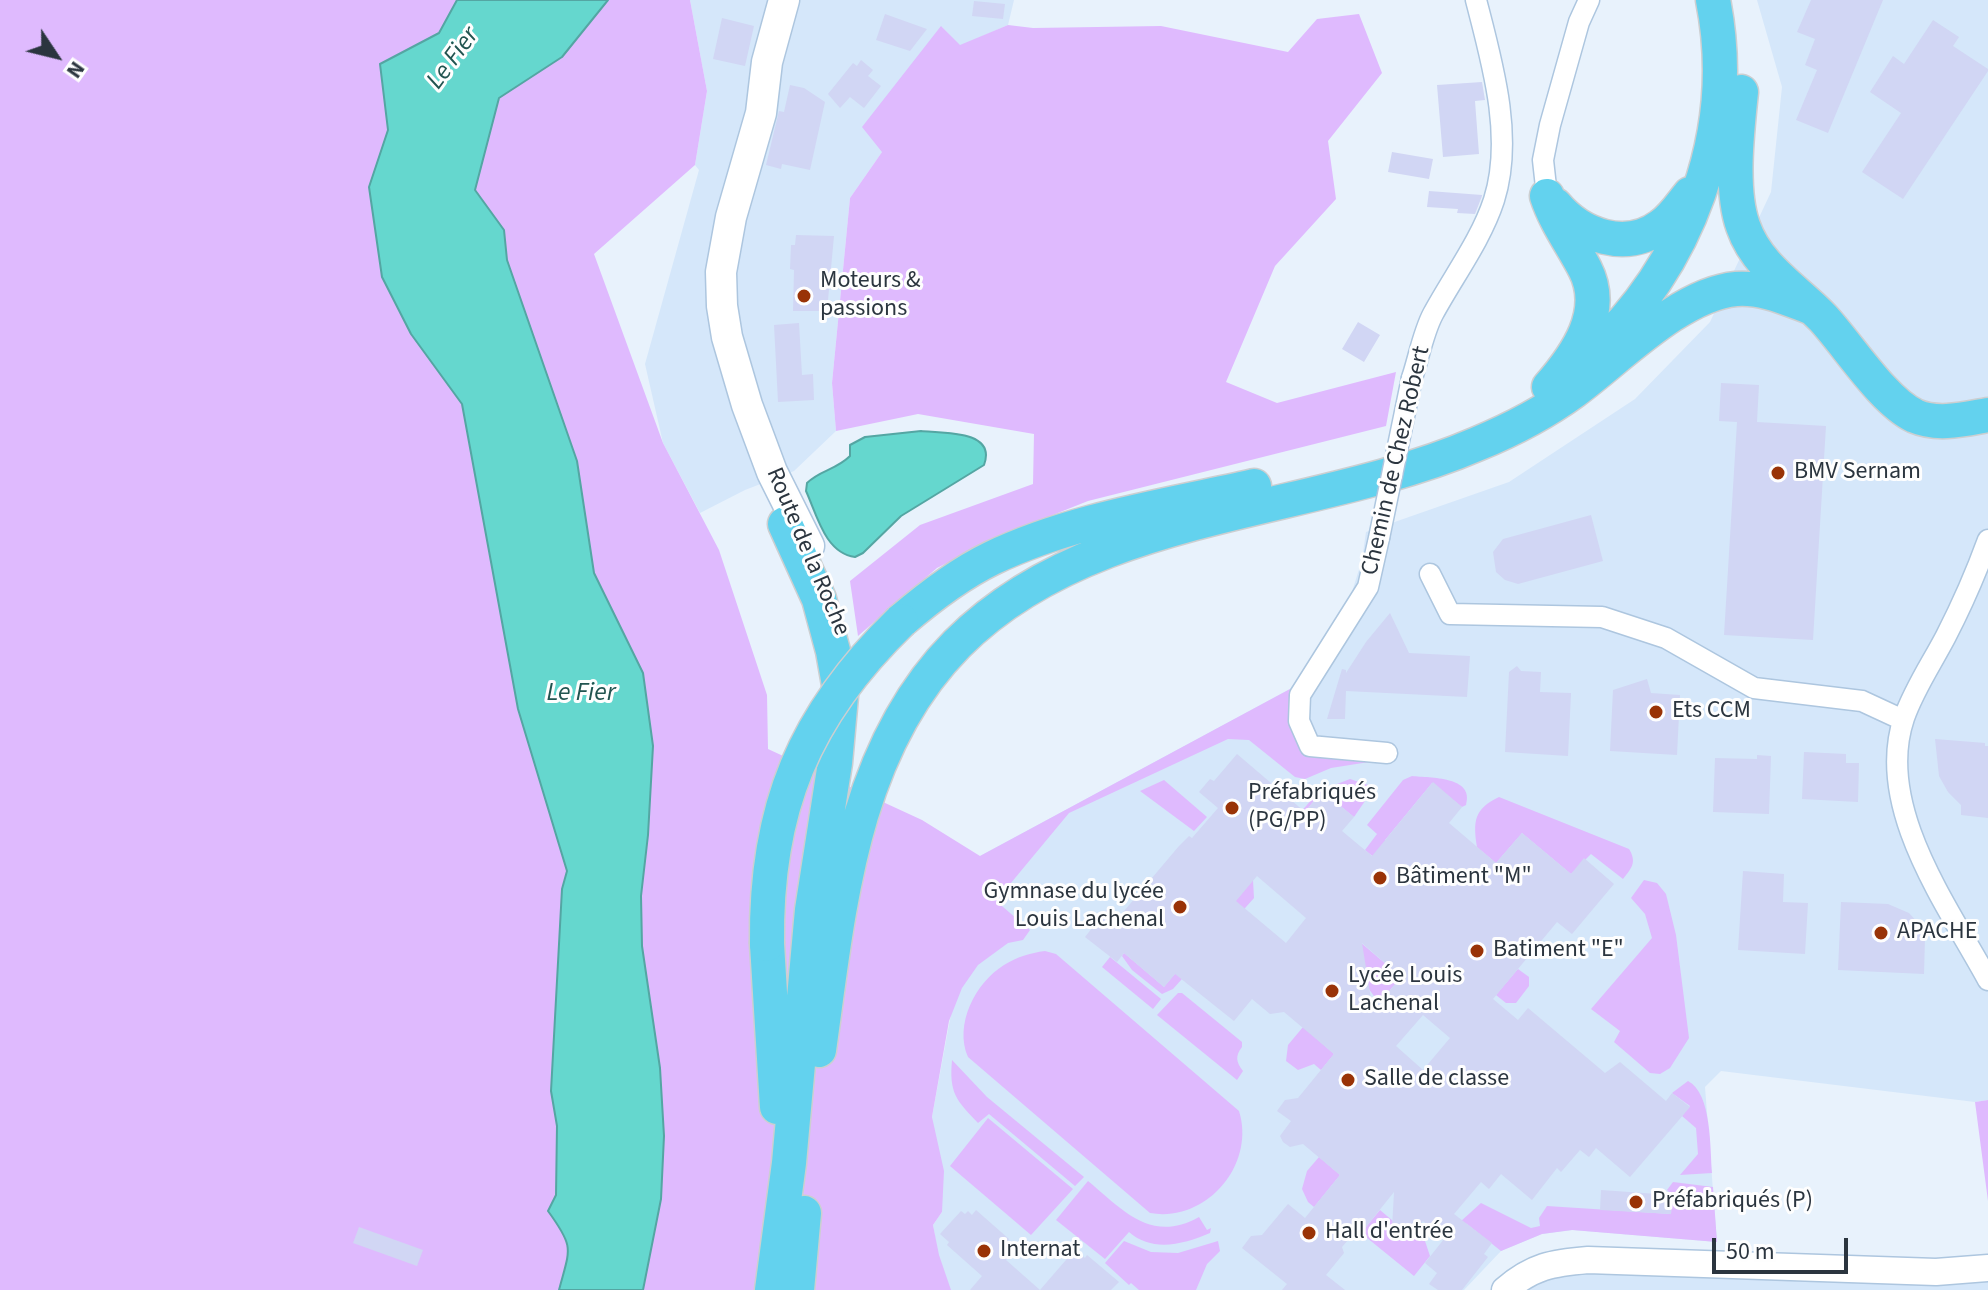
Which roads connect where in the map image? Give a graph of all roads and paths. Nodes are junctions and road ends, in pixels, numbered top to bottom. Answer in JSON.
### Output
{"nodes":[{"id":1,"x":784,"y":0,"type":"edge"},
{"id":2,"x":1476,"y":0,"type":"edge"},
{"id":3,"x":1589,"y":0,"type":"edge"},
{"id":4,"x":1713,"y":0,"type":"edge"},
{"id":5,"x":1736,"y":0,"type":"edge"},
{"id":6,"x":767,"y":62,"type":"junction"},
{"id":7,"x":1739,"y":107,"type":"junction"},
{"id":8,"x":1705,"y":175,"type":"junction"},
{"id":9,"x":1547,"y":196,"type":"junction"},
{"id":10,"x":1810,"y":307,"type":"junction"},
{"id":11,"x":1562,"y":388,"type":"junction"},
{"id":12,"x":1988,"y":415,"type":"edge"},
{"id":13,"x":785,"y":524,"type":"joint"},
{"id":14,"x":1988,"y":540,"type":"edge"},
{"id":15,"x":1430,"y":574,"type":"dead end"},
{"id":16,"x":835,"y":606,"type":"joint"},
{"id":17,"x":1903,"y":720,"type":"junction"},
{"id":18,"x":1387,"y":753,"type":"dead end"},
{"id":19,"x":1988,"y":980,"type":"edge"},
{"id":20,"x":819,"y":1050,"type":"junction"},
{"id":21,"x":1988,"y":1268,"type":"edge"},
{"id":22,"x":781,"y":1285,"type":"edge"},
{"id":23,"x":1505,"y":1290,"type":"edge"}],
"edges":[{"from":1,"to":6,"type":"main road","name":"Route de la Roche"},
{"from":2,"to":18,"type":"street","name":"Chemin de Chez Robert","bridge":true},
{"from":3,"to":9,"type":"street"},
{"from":4,"to":8,"type":"highway"},
{"from":5,"to":7,"type":"highway"},
{"from":6,"to":13,"type":"main road","name":"Route de la Roche"},
{"from":6,"to":16,"type":"main road","name":"Route de la Roche"},
{"from":7,"to":10,"type":"highway"},
{"from":7,"to":11,"type":"highway"},
{"from":8,"to":9,"type":"highway"},
{"from":8,"to":11,"type":"highway"},
{"from":9,"to":11,"type":"highway"},
{"from":10,"to":11,"type":"highway"},
{"from":10,"to":12,"type":"highway"},
{"from":11,"to":20,"type":"highway"},
{"from":11,"to":22,"type":"highway","bridge":true},
{"from":13,"to":22,"type":"highway","name":"Route de la Roche"},
{"from":14,"to":17,"type":"street"},
{"from":15,"to":17,"type":"street"},
{"from":16,"to":20,"type":"highway","name":"Route de la Roche"},
{"from":17,"to":19,"type":"street"},
{"from":20,"to":22,"type":"highway"},
{"from":21,"to":23,"type":"street"}]}
